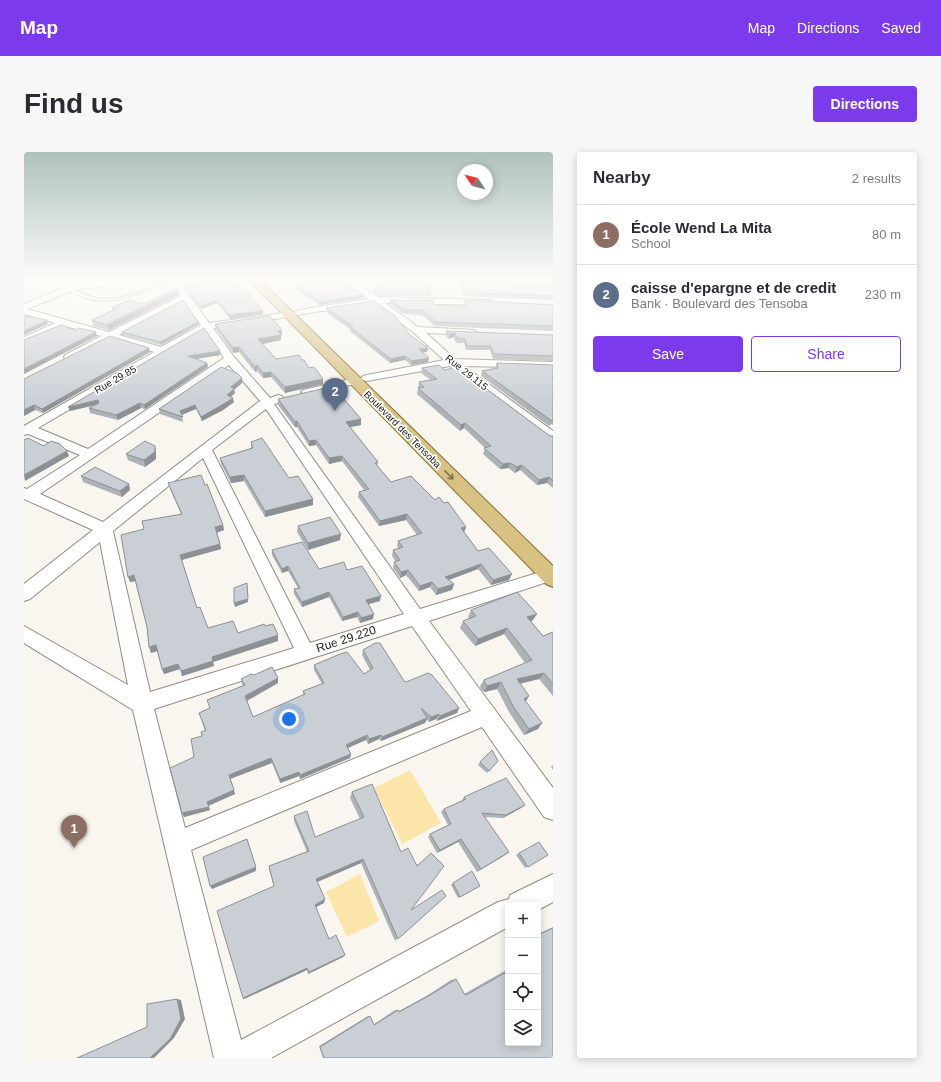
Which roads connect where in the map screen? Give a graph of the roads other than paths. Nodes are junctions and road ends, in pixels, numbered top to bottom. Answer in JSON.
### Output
{"nodes":[{"id":1,"x":57,"y":321,"type":"edge"},
{"id":2,"x":138,"y":321,"type":"edge"},
{"id":3,"x":202,"y":321,"type":"edge"},
{"id":4,"x":240,"y":321,"type":"edge"},
{"id":5,"x":301,"y":321,"type":"edge"},
{"id":6,"x":404,"y":321,"type":"edge"},
{"id":7,"x":63,"y":323,"type":"junction"},
{"id":8,"x":205,"y":326,"type":"junction"},
{"id":9,"x":416,"y":330,"type":"junction"},
{"id":10,"x":484,"y":332,"type":"edge"},
{"id":11,"x":110,"y":336,"type":"junction"},
{"id":12,"x":24,"y":341,"type":"edge"},
{"id":13,"x":163,"y":351,"type":"junction"},
{"id":14,"x":230,"y":359,"type":"junction"},
{"id":15,"x":452,"y":362,"type":"junction"},
{"id":16,"x":57,"y":363,"type":"edge"},
{"id":17,"x":536,"y":364,"type":"junction"},
{"id":18,"x":553,"y":365,"type":"edge"},
{"id":19,"x":553,"y":375,"type":"edge"},
{"id":20,"x":361,"y":380,"type":"junction"},
{"id":21,"x":267,"y":402,"type":"junction"},
{"id":22,"x":26,"y":430,"type":"edge"},
{"id":23,"x":553,"y":437,"type":"edge"},
{"id":24,"x":205,"y":449,"type":"junction"},
{"id":25,"x":90,"y":454,"type":"junction"},
{"id":26,"x":27,"y":494,"type":"edge"},
{"id":27,"x":105,"y":529,"type":"junction"},
{"id":28,"x":552,"y":571,"type":"edge"},
{"id":29,"x":24,"y":594,"type":"edge"},
{"id":30,"x":415,"y":616,"type":"junction"},
{"id":31,"x":24,"y":634,"type":"edge"},
{"id":32,"x":306,"y":652,"type":"junction"},
{"id":33,"x":142,"y":704,"type":"junction"},
{"id":34,"x":486,"y":715,"type":"junction"},
{"id":35,"x":553,"y":808,"type":"edge"},
{"id":36,"x":176,"y":844,"type":"junction"},
{"id":37,"x":553,"y":887,"type":"edge"},
{"id":38,"x":526,"y":902,"type":"edge"},
{"id":39,"x":505,"y":914,"type":"edge"},
{"id":40,"x":230,"y":1058,"type":"edge"},
{"id":41,"x":240,"y":1058,"type":"edge"}],
"edges":[{"from":1,"to":7,"type":"street"},
{"from":2,"to":11,"type":"street"},
{"from":3,"to":8,"type":"street"},
{"from":4,"to":8,"type":"street"},
{"from":5,"to":20,"type":"main road","name":"Boulevard des Tensoba"},
{"from":6,"to":9,"type":"street","name":"Rue 29.115"},
{"from":7,"to":11,"type":"street"},
{"from":7,"to":12,"type":"street"},
{"from":8,"to":13,"type":"street","name":"Rue 29.85"},
{"from":8,"to":14,"type":"street"},
{"from":9,"to":10,"type":"street"},
{"from":9,"to":15,"type":"street","name":"Rue 29.115"},
{"from":11,"to":13,"type":"street"},
{"from":11,"to":16,"type":"street"},
{"from":13,"to":22,"type":"street","name":"Rue 29.85"},
{"from":14,"to":21,"type":"street"},
{"from":14,"to":25,"type":"street"},
{"from":15,"to":17,"type":"street"},
{"from":15,"to":20,"type":"street"},
{"from":15,"to":23,"type":"street","name":"Rue 29.115"},
{"from":17,"to":18,"type":"street"},
{"from":17,"to":19,"type":"street"},
{"from":20,"to":21,"type":"street"},
{"from":20,"to":28,"type":"main road","name":"Boulevard des Tensoba"},
{"from":21,"to":24,"type":"street"},
{"from":21,"to":30,"type":"street"},
{"from":22,"to":25,"type":"street"},
{"from":24,"to":27,"type":"street"},
{"from":24,"to":32,"type":"street"},
{"from":25,"to":26,"type":"street"},
{"from":26,"to":27,"type":"street"},
{"from":27,"to":29,"type":"street"},
{"from":27,"to":33,"type":"street"},
{"from":28,"to":30,"type":"street","name":"Rue 29.220"},
{"from":30,"to":32,"type":"street","name":"Rue 29.220"},
{"from":30,"to":34,"type":"street"},
{"from":31,"to":33,"type":"street"},
{"from":32,"to":33,"type":"street","name":"Rue 29.220"},
{"from":33,"to":36,"type":"street"},
{"from":34,"to":35,"type":"street"},
{"from":34,"to":36,"type":"street"},
{"from":36,"to":40,"type":"street"},
{"from":37,"to":38,"type":"street"},
{"from":39,"to":41,"type":"street"}]}
